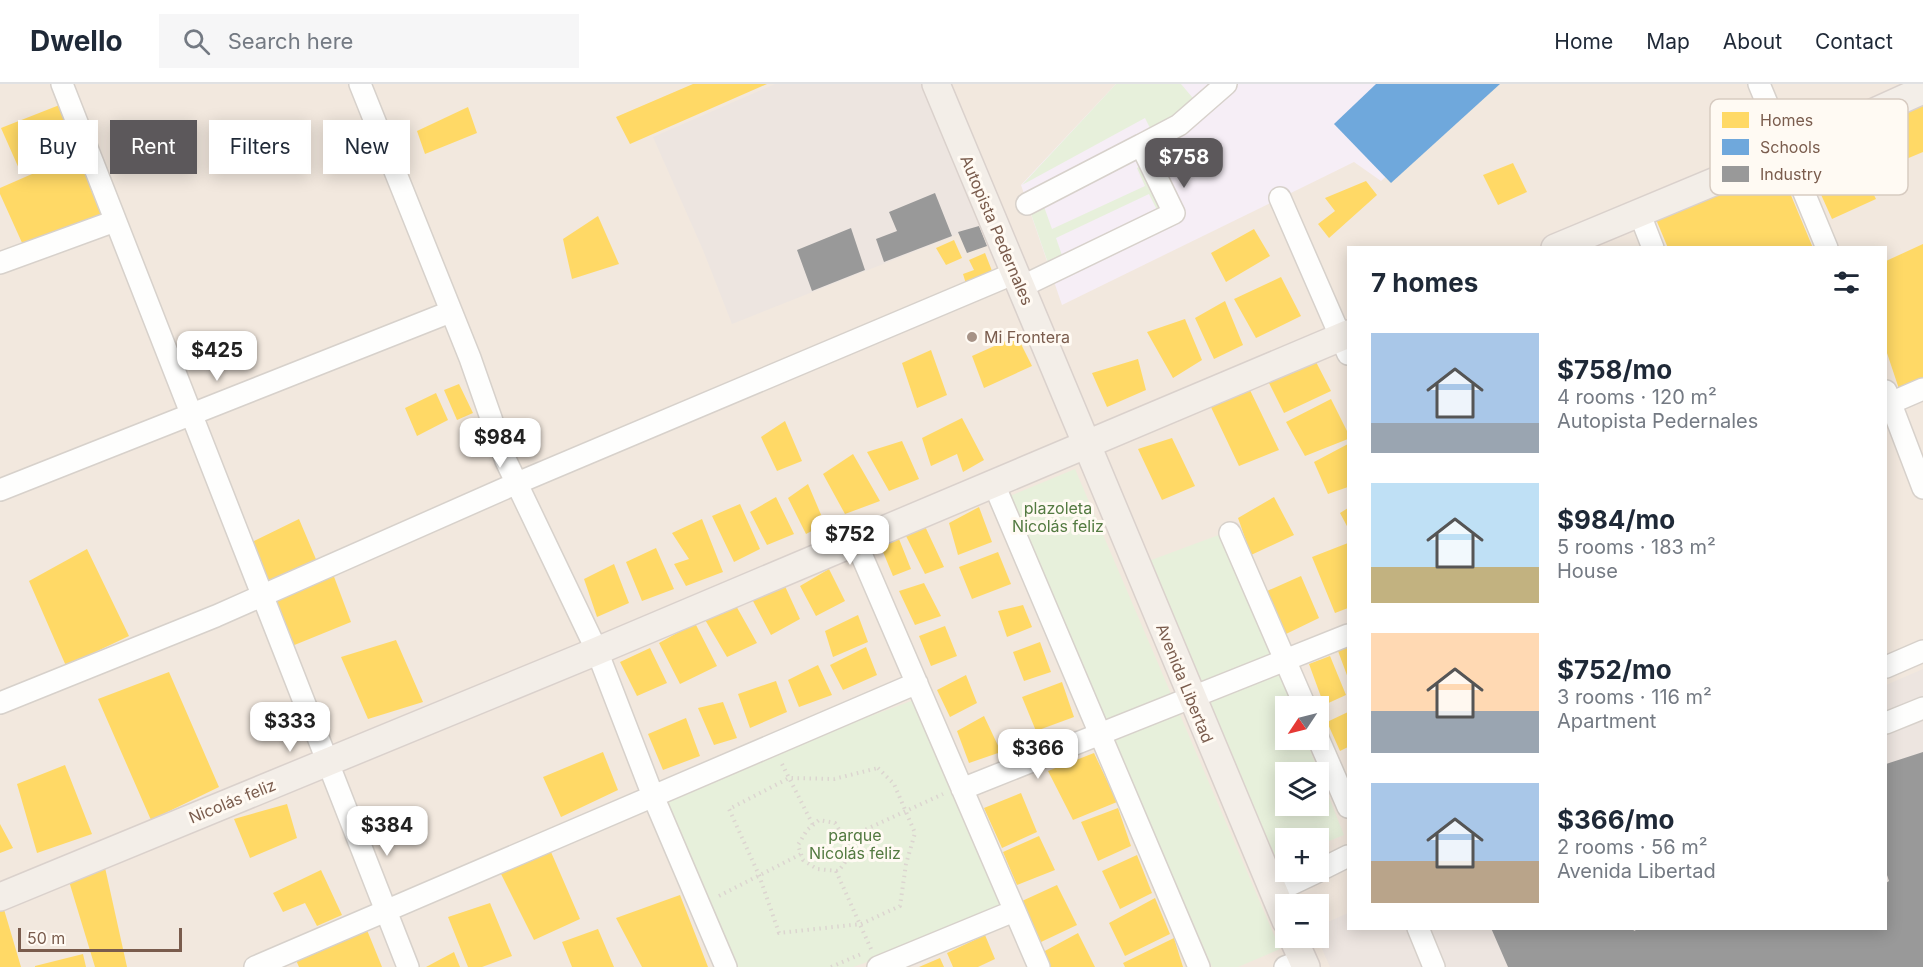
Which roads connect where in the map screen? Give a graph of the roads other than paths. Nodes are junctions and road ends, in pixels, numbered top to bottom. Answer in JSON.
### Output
{"nodes":[{"id":1,"x":62,"y":84,"type":"edge"},
{"id":2,"x":360,"y":84,"type":"edge"},
{"id":3,"x":936,"y":84,"type":"edge"},
{"id":4,"x":1226,"y":84,"type":"edge"},
{"id":5,"x":1759,"y":84,"type":"edge"},
{"id":6,"x":1923,"y":90,"type":"edge"},
{"id":7,"x":1765,"y":99,"type":"edge"},
{"id":8,"x":1903,"y":99,"type":"edge"},
{"id":9,"x":1141,"y":146,"type":"junction"},
{"id":10,"x":1710,"y":183,"type":"edge"},
{"id":11,"x":1806,"y":195,"type":"edge"},
{"id":12,"x":1280,"y":198,"type":"dead end"},
{"id":13,"x":1027,"y":204,"type":"dead end"},
{"id":14,"x":1639,"y":212,"type":"junction"},
{"id":15,"x":116,"y":221,"type":"junction"},
{"id":16,"x":1560,"y":246,"type":"edge"},
{"id":17,"x":1652,"y":246,"type":"edge"},
{"id":18,"x":1826,"y":246,"type":"edge"},
{"id":19,"x":0,"y":263,"type":"edge"},
{"id":20,"x":1018,"y":280,"type":"junction"},
{"id":21,"x":450,"y":312,"type":"junction"},
{"id":22,"x":1346,"y":342,"type":"edge"},
{"id":23,"x":1923,"y":389,"type":"edge"},
{"id":24,"x":1887,"y":400,"type":"edge"},
{"id":25,"x":191,"y":413,"type":"junction"},
{"id":26,"x":1088,"y":443,"type":"junction"},
{"id":27,"x":993,"y":482,"type":"junction"},
{"id":28,"x":515,"y":484,"type":"junction"},
{"id":29,"x":1923,"y":488,"type":"edge"},
{"id":30,"x":0,"y":490,"type":"edge"},
{"id":31,"x":1230,"y":533,"type":"dead end"},
{"id":32,"x":855,"y":540,"type":"junction"},
{"id":33,"x":263,"y":595,"type":"junction"},
{"id":34,"x":1347,"y":635,"type":"edge"},
{"id":35,"x":597,"y":651,"type":"junction"},
{"id":36,"x":1923,"y":651,"type":"edge"},
{"id":37,"x":1286,"y":662,"type":"junction"},
{"id":38,"x":1887,"y":667,"type":"edge"},
{"id":39,"x":916,"y":683,"type":"junction"},
{"id":40,"x":1301,"y":696,"type":"edge"},
{"id":41,"x":1191,"y":698,"type":"junction"},
{"id":42,"x":0,"y":703,"type":"edge"},
{"id":43,"x":1923,"y":708,"type":"edge"},
{"id":44,"x":1887,"y":723,"type":"edge"},
{"id":45,"x":1100,"y":734,"type":"junction"},
{"id":46,"x":1323,"y":750,"type":"edge"},
{"id":47,"x":328,"y":761,"type":"junction"},
{"id":48,"x":949,"y":790,"type":"junction"},
{"id":49,"x":653,"y":796,"type":"junction"},
{"id":50,"x":1347,"y":805,"type":"edge"},
{"id":51,"x":1347,"y":856,"type":"edge"},
{"id":52,"x":1329,"y":866,"type":"edge"},
{"id":53,"x":1296,"y":882,"type":"edge"},
{"id":54,"x":1273,"y":893,"type":"junction"},
{"id":55,"x":0,"y":897,"type":"edge"},
{"id":56,"x":1275,"y":897,"type":"edge"},
{"id":57,"x":387,"y":910,"type":"junction"},
{"id":58,"x":1014,"y":911,"type":"junction"},
{"id":59,"x":1419,"y":930,"type":"edge"},
{"id":60,"x":875,"y":958,"type":"edge"},
{"id":61,"x":255,"y":967,"type":"edge"},
{"id":62,"x":408,"y":967,"type":"edge"},
{"id":63,"x":726,"y":967,"type":"edge"},
{"id":64,"x":1039,"y":967,"type":"edge"},
{"id":65,"x":1199,"y":967,"type":"edge"},
{"id":66,"x":1434,"y":967,"type":"edge"}],
"edges":[{"from":1,"to":15,"type":"street"},
{"from":2,"to":21,"type":"street"},
{"from":3,"to":20,"type":"main road","name":"Autopista Pedernales"},
{"from":4,"to":9,"type":"street"},
{"from":5,"to":7,"type":"street"},
{"from":6,"to":8,"type":"main road"},
{"from":9,"to":13,"type":"street"},
{"from":9,"to":20,"type":"street"},
{"from":10,"to":14,"type":"main road"},
{"from":11,"to":18,"type":"street"},
{"from":12,"to":22,"type":"street"},
{"from":14,"to":16,"type":"main road"},
{"from":14,"to":17,"type":"street"},
{"from":15,"to":19,"type":"street"},
{"from":15,"to":25,"type":"street"},
{"from":20,"to":26,"type":"main road","name":"Autopista Pedernales"},
{"from":20,"to":28,"type":"street"},
{"from":21,"to":25,"type":"street"},
{"from":21,"to":28,"type":"street"},
{"from":22,"to":26,"type":"main road","name":"Nicolás feliz"},
{"from":23,"to":24,"type":"street"},
{"from":24,"to":29,"type":"street"},
{"from":25,"to":30,"type":"street"},
{"from":25,"to":33,"type":"street"},
{"from":26,"to":27,"type":"main road","name":"Nicolás feliz"},
{"from":26,"to":41,"type":"main road","name":"Avenida Libertad"},
{"from":27,"to":32,"type":"main road","name":"Nicolás feliz"},
{"from":27,"to":45,"type":"street"},
{"from":28,"to":33,"type":"street"},
{"from":28,"to":35,"type":"street"},
{"from":31,"to":37,"type":"street"},
{"from":32,"to":35,"type":"main road","name":"Nicolás feliz"},
{"from":32,"to":39,"type":"street"},
{"from":33,"to":42,"type":"street"},
{"from":33,"to":47,"type":"street"},
{"from":34,"to":37,"type":"street"},
{"from":35,"to":47,"type":"main road","name":"Nicolás feliz"},
{"from":35,"to":49,"type":"street"},
{"from":36,"to":38,"type":"street"},
{"from":37,"to":40,"type":"street"},
{"from":37,"to":41,"type":"street"},
{"from":39,"to":48,"type":"street"},
{"from":39,"to":49,"type":"street"},
{"from":41,"to":45,"type":"street"},
{"from":41,"to":54,"type":"main road","name":"Avenida Libertad"},
{"from":43,"to":44,"type":"street"},
{"from":45,"to":48,"type":"street"},
{"from":45,"to":65,"type":"street"},
{"from":46,"to":50,"type":"street"},
{"from":47,"to":55,"type":"main road","name":"Nicolás feliz"},
{"from":47,"to":57,"type":"street"},
{"from":48,"to":58,"type":"street"},
{"from":49,"to":57,"type":"street"},
{"from":49,"to":63,"type":"street"},
{"from":51,"to":52,"type":"street"},
{"from":53,"to":54,"type":"street"},
{"from":54,"to":56,"type":"main road","name":"Avenida Libertad"},
{"from":57,"to":61,"type":"street"},
{"from":57,"to":62,"type":"street"},
{"from":58,"to":60,"type":"street"},
{"from":58,"to":64,"type":"street"},
{"from":59,"to":66,"type":"street"}]}
